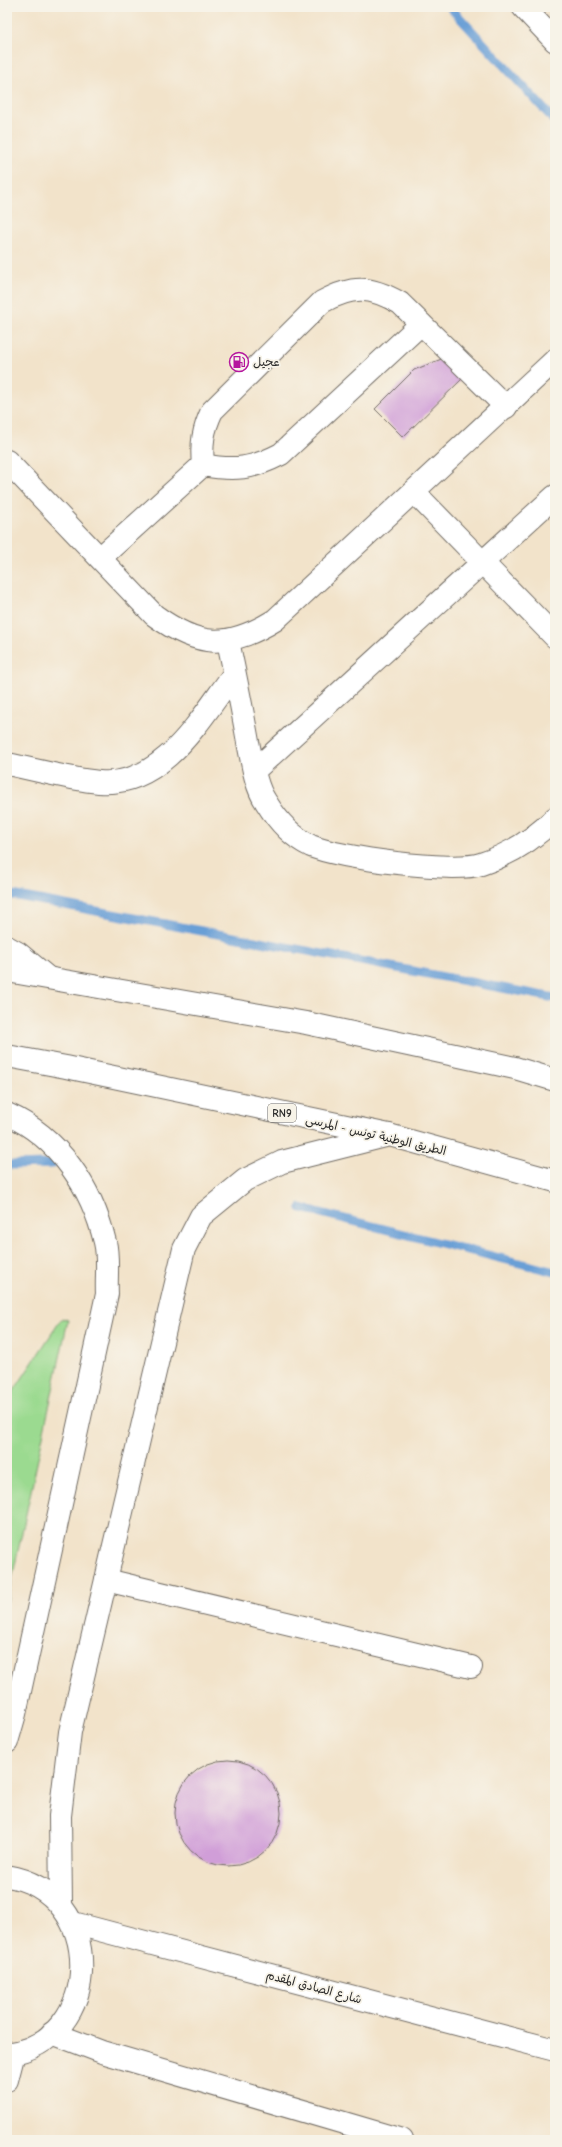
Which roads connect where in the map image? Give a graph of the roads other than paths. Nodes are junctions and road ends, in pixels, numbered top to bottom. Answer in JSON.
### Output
{"nodes":[{"id":1,"x":523,"y":7,"type":"edge"},
{"id":2,"x":555,"y":41,"type":"edge"},
{"id":3,"x":421,"y":324,"type":"junction"},
{"id":4,"x":555,"y":360,"type":"edge"},
{"id":5,"x":506,"y":407,"type":"junction"},
{"id":6,"x":7,"y":461,"type":"edge"},
{"id":7,"x":203,"y":465,"type":"junction"},
{"id":8,"x":414,"y":492,"type":"junction"},
{"id":9,"x":555,"y":496,"type":"edge"},
{"id":10,"x":100,"y":558,"type":"junction"},
{"id":11,"x":482,"y":562,"type":"junction"},
{"id":12,"x":555,"y":636,"type":"edge"},
{"id":13,"x":228,"y":641,"type":"junction"},
{"id":14,"x":234,"y":674,"type":"junction"},
{"id":15,"x":7,"y":764,"type":"edge"},
{"id":16,"x":254,"y":770,"type":"junction"},
{"id":17,"x":555,"y":818,"type":"edge"},
{"id":18,"x":7,"y":947,"type":"edge"},
{"id":19,"x":7,"y":971,"type":"edge"},
{"id":20,"x":48,"y":978,"type":"junction"},
{"id":21,"x":7,"y":1056,"type":"edge"},
{"id":22,"x":555,"y":1080,"type":"edge"},
{"id":23,"x":7,"y":1114,"type":"edge"},
{"id":24,"x":389,"y":1136,"type":"junction"},
{"id":25,"x":555,"y":1180,"type":"edge"},
{"id":26,"x":106,"y":1580,"type":"junction"},
{"id":27,"x":471,"y":1667,"type":"dead end"},
{"id":28,"x":11,"y":1720,"type":"edge"},
{"id":29,"x":7,"y":1742,"type":"edge"},
{"id":30,"x":7,"y":1876,"type":"edge"},
{"id":31,"x":61,"y":1905,"type":"junction"},
{"id":32,"x":73,"y":1923,"type":"junction"},
{"id":33,"x":52,"y":2033,"type":"junction"},
{"id":34,"x":555,"y":2050,"type":"edge"},
{"id":35,"x":11,"y":2053,"type":"edge"},
{"id":36,"x":7,"y":2080,"type":"edge"},
{"id":37,"x":402,"y":2140,"type":"edge"}],
"edges":[{"from":1,"to":2,"type":"main road"},
{"from":3,"to":5,"type":"main road"},
{"from":3,"to":7,"type":"main road"},
{"from":3,"to":7,"type":"main road"},
{"from":4,"to":5,"type":"main road"},
{"from":5,"to":8,"type":"main road"},
{"from":6,"to":10,"type":"main road"},
{"from":7,"to":10,"type":"main road"},
{"from":8,"to":11,"type":"main road"},
{"from":8,"to":13,"type":"main road"},
{"from":9,"to":11,"type":"main road"},
{"from":10,"to":13,"type":"main road"},
{"from":11,"to":12,"type":"main road"},
{"from":11,"to":16,"type":"main road"},
{"from":13,"to":14,"type":"main road"},
{"from":14,"to":15,"type":"main road"},
{"from":14,"to":16,"type":"main road"},
{"from":16,"to":17,"type":"main road"},
{"from":18,"to":20,"type":"main road"},
{"from":19,"to":20,"type":"main road"},
{"from":20,"to":22,"type":"main road"},
{"from":21,"to":24,"type":"main road","name":"الطريق الوطنية تونس - المرسى","number":"RN9"},
{"from":23,"to":28,"type":"main road"},
{"from":24,"to":25,"type":"main road","name":"الطريق الوطنية تونس - المرسى","number":"RN9"},
{"from":24,"to":26,"type":"main road"},
{"from":26,"to":27,"type":"main road"},
{"from":26,"to":31,"type":"main road"},
{"from":28,"to":29,"type":"main road"},
{"from":30,"to":31,"type":"main road"},
{"from":31,"to":32,"type":"main road"},
{"from":32,"to":33,"type":"main road"},
{"from":32,"to":34,"type":"main road","name":"شارع الصادق المقدم"},
{"from":33,"to":35,"type":"main road"},
{"from":33,"to":37,"type":"main road"},
{"from":35,"to":36,"type":"main road"}]}
